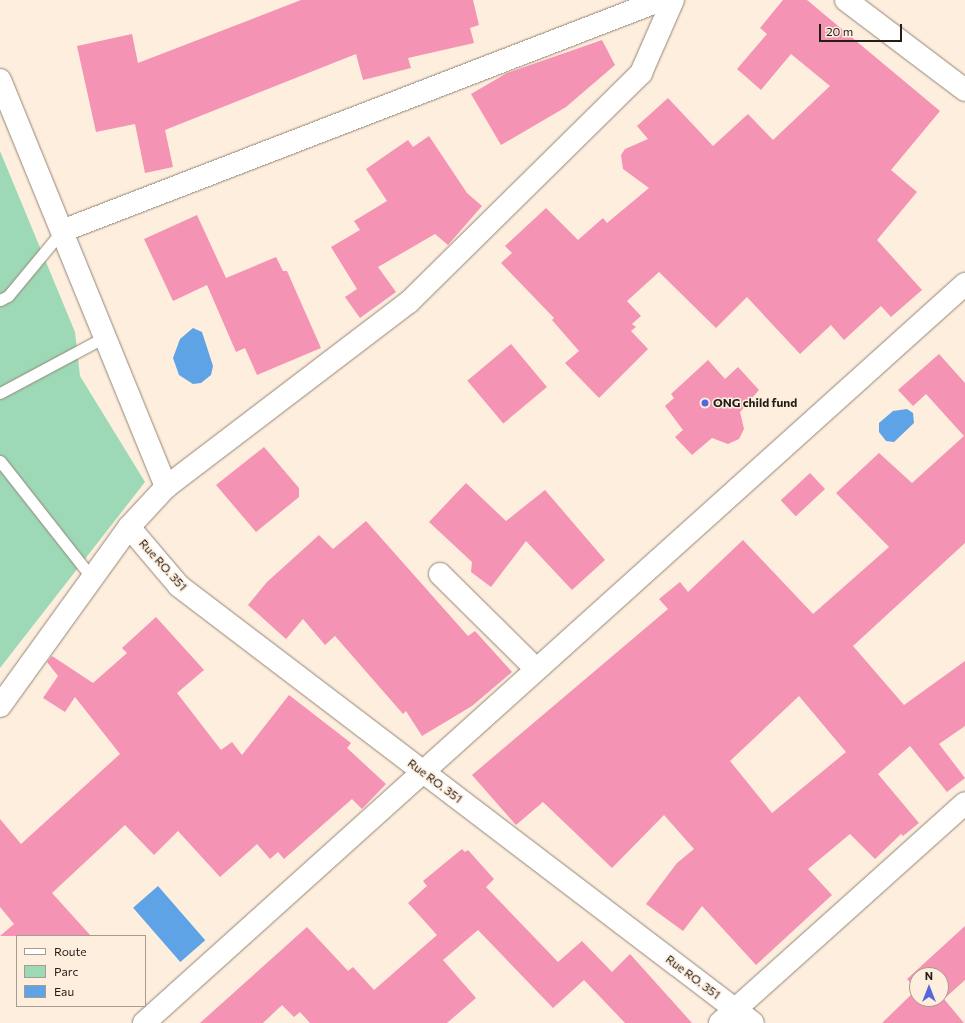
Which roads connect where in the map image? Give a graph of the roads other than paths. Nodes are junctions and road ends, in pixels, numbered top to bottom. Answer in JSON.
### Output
{"nodes":[{"id":1,"x":661,"y":0,"type":"edge"},
{"id":2,"x":673,"y":0,"type":"edge"},
{"id":3,"x":846,"y":0,"type":"edge"},
{"id":4,"x":0,"y":80,"type":"edge"},
{"id":5,"x":965,"y":90,"type":"edge"},
{"id":6,"x":62,"y":231,"type":"junction"},
{"id":7,"x":965,"y":284,"type":"edge"},
{"id":8,"x":0,"y":300,"type":"edge"},
{"id":9,"x":105,"y":337,"type":"junction"},
{"id":10,"x":0,"y":393,"type":"edge"},
{"id":11,"x":0,"y":461,"type":"edge"},
{"id":12,"x":166,"y":487,"type":"junction"},
{"id":13,"x":129,"y":527,"type":"junction"},
{"id":14,"x":440,"y":574,"type":"dead end"},
{"id":15,"x":92,"y":578,"type":"junction"},
{"id":16,"x":536,"y":669,"type":"junction"},
{"id":17,"x":0,"y":706,"type":"edge"},
{"id":18,"x":422,"y":772,"type":"junction"},
{"id":19,"x":965,"y":803,"type":"edge"},
{"id":20,"x":728,"y":1016,"type":"edge"},
{"id":21,"x":144,"y":1023,"type":"edge"},
{"id":22,"x":753,"y":1023,"type":"edge"}],
"edges":[{"from":1,"to":6,"type":"street"},
{"from":2,"to":12,"type":"street"},
{"from":3,"to":5,"type":"street"},
{"from":4,"to":6,"type":"street"},
{"from":6,"to":8,"type":"lane"},
{"from":6,"to":9,"type":"street"},
{"from":7,"to":16,"type":"street"},
{"from":9,"to":10,"type":"lane"},
{"from":9,"to":12,"type":"street"},
{"from":11,"to":15,"type":"lane"},
{"from":12,"to":13,"type":"street"},
{"from":13,"to":15,"type":"street"},
{"from":13,"to":18,"type":"street","name":"Rue RO. 351"},
{"from":14,"to":16,"type":"street"},
{"from":15,"to":17,"type":"street"},
{"from":16,"to":18,"type":"street"},
{"from":18,"to":20,"type":"street","name":"Rue RO. 351"},
{"from":18,"to":21,"type":"street"},
{"from":19,"to":20,"type":"street"},
{"from":20,"to":22,"type":"street","name":"Rue RO. 351"}]}
